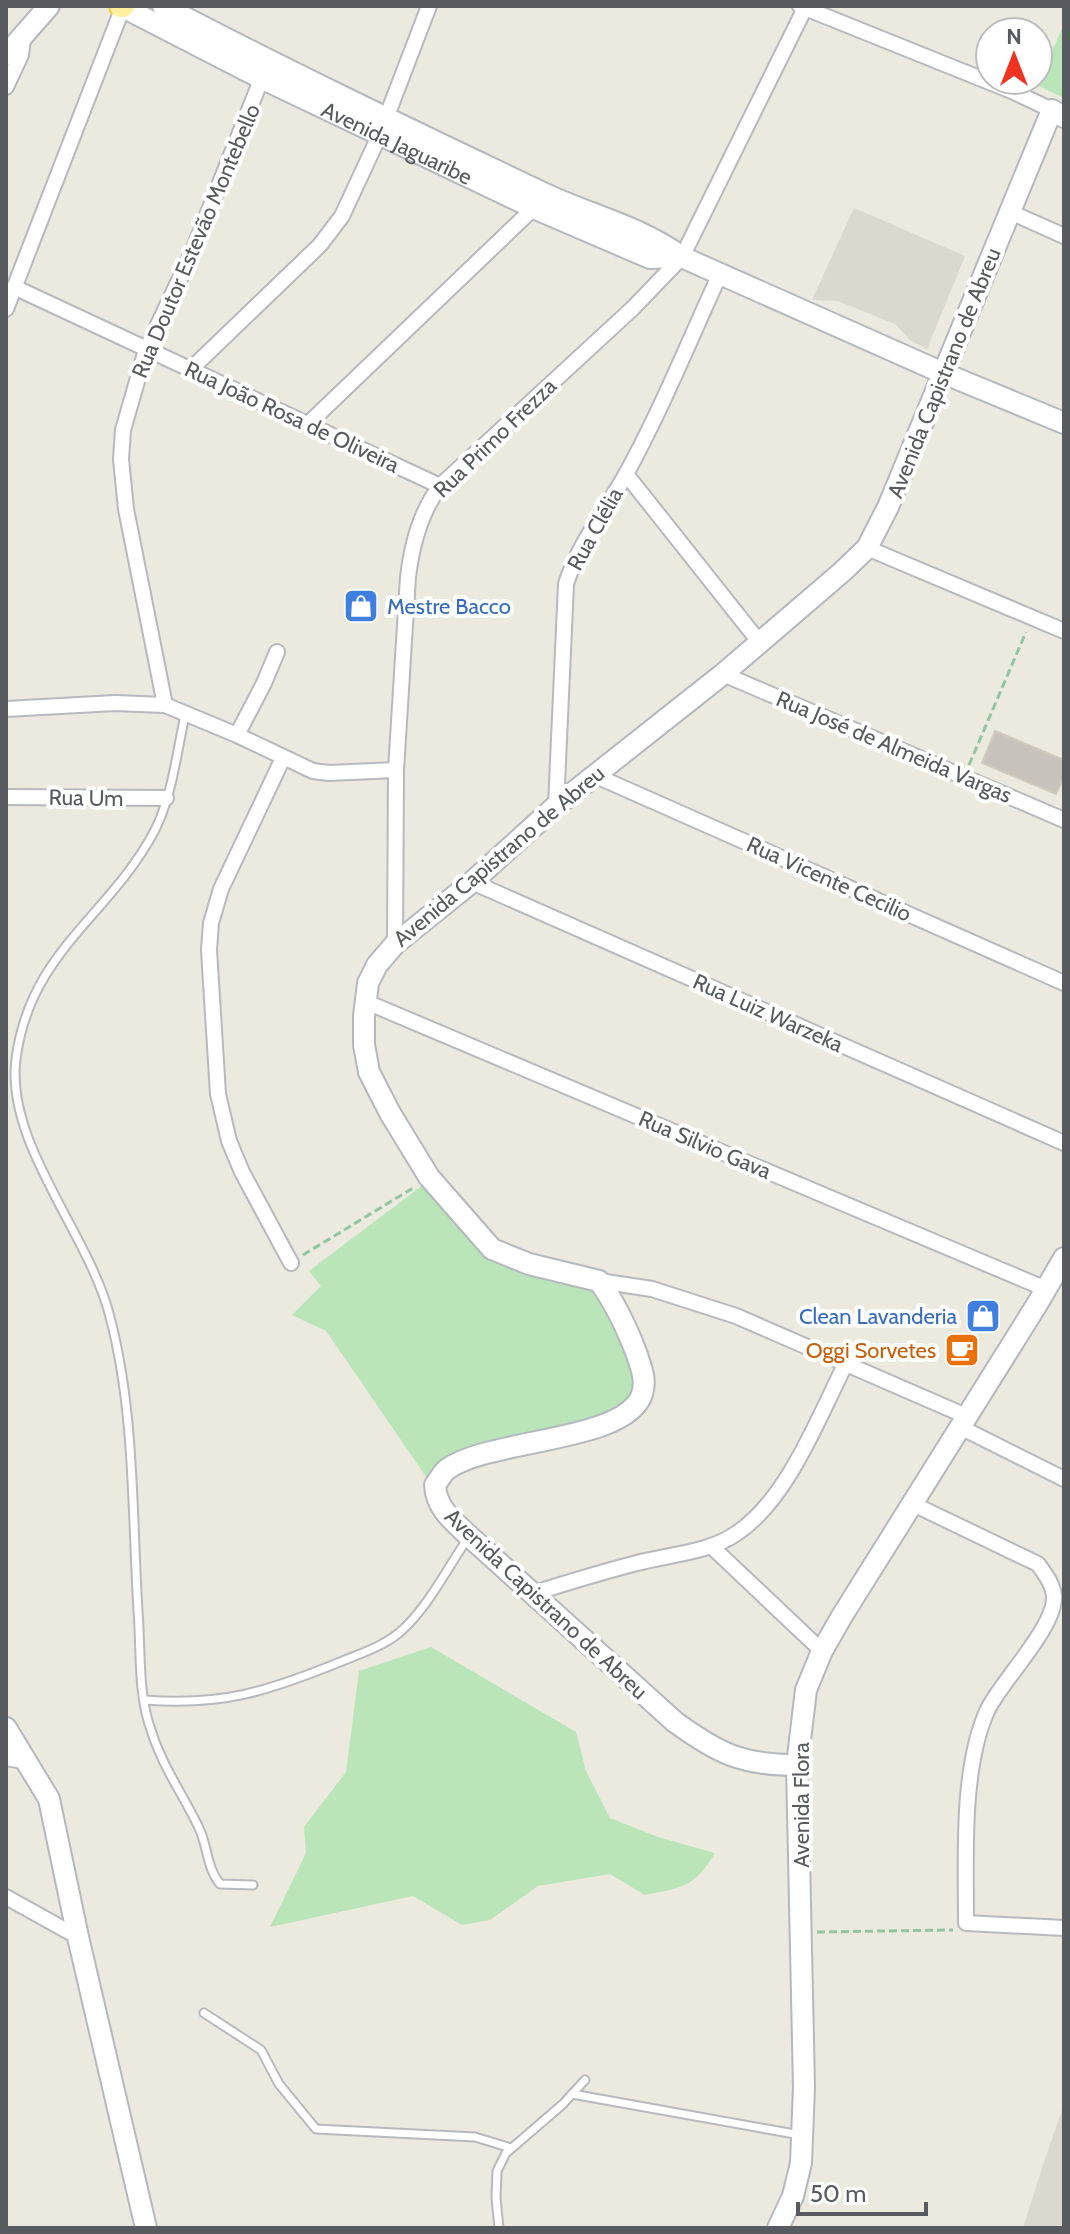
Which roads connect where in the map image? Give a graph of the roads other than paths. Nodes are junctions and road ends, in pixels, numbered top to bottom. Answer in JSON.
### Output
{"nodes":[{"id":1,"x":49,"y":6,"type":"edge"},
{"id":2,"x":122,"y":6,"type":"edge"},
{"id":3,"x":163,"y":6,"type":"edge"},
{"id":4,"x":429,"y":6,"type":"edge"},
{"id":5,"x":802,"y":7,"type":"edge"},
{"id":6,"x":23,"y":38,"type":"junction"},
{"id":7,"x":6,"y":55,"type":"edge"},
{"id":8,"x":265,"y":70,"type":"junction"},
{"id":9,"x":6,"y":87,"type":"edge"},
{"id":10,"x":1058,"y":113,"type":"edge"},
{"id":11,"x":384,"y":126,"type":"junction"},
{"id":12,"x":540,"y":201,"type":"junction"},
{"id":13,"x":1010,"y":212,"type":"junction"},
{"id":14,"x":1064,"y":236,"type":"edge"},
{"id":15,"x":682,"y":257,"type":"junction"},
{"id":16,"x":720,"y":274,"type":"junction"},
{"id":17,"x":14,"y":287,"type":"junction"},
{"id":18,"x":6,"y":309,"type":"edge"},
{"id":19,"x":146,"y":350,"type":"junction"},
{"id":20,"x":190,"y":370,"type":"junction"},
{"id":21,"x":943,"y":373,"type":"junction"},
{"id":22,"x":1064,"y":423,"type":"edge"},
{"id":23,"x":308,"y":424,"type":"junction"},
{"id":24,"x":626,"y":474,"type":"junction"},
{"id":25,"x":440,"y":486,"type":"junction"},
{"id":26,"x":867,"y":548,"type":"junction"},
{"id":27,"x":1064,"y":631,"type":"edge"},
{"id":28,"x":760,"y":643,"type":"junction"},
{"id":29,"x":277,"y":652,"type":"dead end"},
{"id":30,"x":723,"y":674,"type":"junction"},
{"id":31,"x":165,"y":705,"type":"junction"},
{"id":32,"x":6,"y":709,"type":"edge"},
{"id":33,"x":186,"y":713,"type":"junction"},
{"id":34,"x":237,"y":735,"type":"junction"},
{"id":35,"x":283,"y":758,"type":"junction"},
{"id":36,"x":396,"y":770,"type":"junction"},
{"id":37,"x":594,"y":775,"type":"junction"},
{"id":38,"x":6,"y":797,"type":"edge"},
{"id":39,"x":166,"y":798,"type":"junction"},
{"id":40,"x":556,"y":806,"type":"junction"},
{"id":41,"x":1064,"y":820,"type":"edge"},
{"id":42,"x":472,"y":882,"type":"junction"},
{"id":43,"x":395,"y":944,"type":"junction"},
{"id":44,"x":1064,"y":983,"type":"edge"},
{"id":45,"x":364,"y":1001,"type":"junction"},
{"id":46,"x":1064,"y":1143,"type":"edge"},
{"id":47,"x":1064,"y":1258,"type":"edge"},
{"id":48,"x":291,"y":1263,"type":"road end"},
{"id":49,"x":599,"y":1281,"type":"junction"},
{"id":50,"x":1046,"y":1289,"type":"junction"},
{"id":51,"x":846,"y":1363,"type":"junction"},
{"id":52,"x":963,"y":1422,"type":"junction"},
{"id":53,"x":1064,"y":1479,"type":"edge"},
{"id":54,"x":913,"y":1504,"type":"junction"},
{"id":55,"x":469,"y":1536,"type":"junction"},
{"id":56,"x":711,"y":1546,"type":"junction"},
{"id":57,"x":531,"y":1594,"type":"junction"},
{"id":58,"x":822,"y":1651,"type":"junction"},
{"id":59,"x":145,"y":1700,"type":"junction"},
{"id":60,"x":6,"y":1728,"type":"edge"},
{"id":61,"x":6,"y":1758,"type":"edge"},
{"id":62,"x":28,"y":1762,"type":"junction"},
{"id":63,"x":797,"y":1765,"type":"junction"},
{"id":64,"x":253,"y":1885,"type":"dead end"},
{"id":65,"x":6,"y":1897,"type":"edge"},
{"id":66,"x":1064,"y":1928,"type":"edge"},
{"id":67,"x":78,"y":1937,"type":"junction"},
{"id":68,"x":204,"y":2013,"type":"dead end"},
{"id":69,"x":585,"y":2080,"type":"dead end"},
{"id":70,"x":572,"y":2094,"type":"junction"},
{"id":71,"x":802,"y":2136,"type":"junction"},
{"id":72,"x":511,"y":2148,"type":"junction"},
{"id":73,"x":146,"y":2228,"type":"edge"},
{"id":74,"x":499,"y":2228,"type":"edge"},
{"id":75,"x":778,"y":2228,"type":"edge"}],
"edges":[{"from":1,"to":6,"type":"street"},
{"from":2,"to":8,"type":"street","name":"Avenida Jaguaribe"},
{"from":2,"to":17,"type":"street"},
{"from":3,"to":8,"type":"street","name":"Avenida Jaguaribe"},
{"from":4,"to":11,"type":"street"},
{"from":5,"to":10,"type":"street"},
{"from":5,"to":15,"type":"street","name":"Rua Primo Frezza"},
{"from":6,"to":7,"type":"street"},
{"from":6,"to":9,"type":"street"},
{"from":8,"to":11,"type":"street","name":"Avenida Jaguaribe"},
{"from":8,"to":19,"type":"street","name":"Rua Doutor Estevão Montebello"},
{"from":10,"to":13,"type":"street","name":"Avenida Capistrano de Abreu"},
{"from":11,"to":12,"type":"street","name":"Avenida Jaguaribe"},
{"from":11,"to":20,"type":"street"},
{"from":12,"to":15,"type":"street","name":"Avenida Jaguaribe"},
{"from":12,"to":23,"type":"street"},
{"from":13,"to":14,"type":"street"},
{"from":13,"to":21,"type":"street","name":"Avenida Capistrano de Abreu"},
{"from":15,"to":16,"type":"street","name":"Avenida Jaguaribe"},
{"from":15,"to":25,"type":"street","name":"Rua Primo Frezza"},
{"from":16,"to":21,"type":"street","name":"Avenida Jaguaribe"},
{"from":16,"to":24,"type":"street","name":"Rua Clélia"},
{"from":17,"to":18,"type":"street"},
{"from":17,"to":19,"type":"street","name":"Rua João Rosa de Oliveira"},
{"from":19,"to":20,"type":"street","name":"Rua João Rosa de Oliveira"},
{"from":19,"to":31,"type":"street","name":"Rua Doutor Estevão Montebello"},
{"from":20,"to":23,"type":"street","name":"Rua João Rosa de Oliveira"},
{"from":21,"to":22,"type":"street","name":"Avenida Jaguaribe"},
{"from":21,"to":26,"type":"street","name":"Avenida Capistrano de Abreu"},
{"from":23,"to":25,"type":"street","name":"Rua João Rosa de Oliveira"},
{"from":24,"to":28,"type":"street"},
{"from":24,"to":40,"type":"street","name":"Rua Clélia"},
{"from":25,"to":36,"type":"street","name":"Rua Primo Frezza"},
{"from":26,"to":27,"type":"street"},
{"from":26,"to":28,"type":"street","name":"Avenida Capistrano de Abreu"},
{"from":28,"to":30,"type":"street","name":"Avenida Capistrano de Abreu"},
{"from":29,"to":34,"type":"street"},
{"from":30,"to":37,"type":"street","name":"Avenida Capistrano de Abreu"},
{"from":30,"to":41,"type":"street","name":"Rua José de Almeida Vargas"},
{"from":31,"to":32,"type":"street"},
{"from":31,"to":33,"type":"street"},
{"from":33,"to":34,"type":"street"},
{"from":33,"to":39,"type":"lane"},
{"from":34,"to":35,"type":"street"},
{"from":35,"to":36,"type":"street"},
{"from":35,"to":48,"type":"street"},
{"from":36,"to":43,"type":"street","name":"Rua Primo Frezza"},
{"from":37,"to":40,"type":"street","name":"Avenida Capistrano de Abreu"},
{"from":37,"to":44,"type":"street","name":"Rua Vicente Cecilio"},
{"from":38,"to":39,"type":"street","name":"Rua Um"},
{"from":39,"to":59,"type":"lane"},
{"from":40,"to":42,"type":"street","name":"Avenida Capistrano de Abreu"},
{"from":42,"to":43,"type":"street","name":"Avenida Capistrano de Abreu"},
{"from":42,"to":46,"type":"street","name":"Rua Luiz Warzeka"},
{"from":43,"to":45,"type":"street","name":"Avenida Capistrano de Abreu"},
{"from":45,"to":49,"type":"street","name":"Avenida Capistrano de Abreu"},
{"from":45,"to":50,"type":"street","name":"Rua Silvio Gava"},
{"from":47,"to":50,"type":"street","name":"Avenida Flora"},
{"from":49,"to":51,"type":"street"},
{"from":49,"to":55,"type":"street","name":"Avenida Capistrano de Abreu"},
{"from":50,"to":52,"type":"street","name":"Avenida Flora"},
{"from":51,"to":52,"type":"street"},
{"from":51,"to":56,"type":"street"},
{"from":52,"to":53,"type":"street"},
{"from":52,"to":54,"type":"street","name":"Avenida Flora"},
{"from":54,"to":58,"type":"street","name":"Avenida Flora"},
{"from":54,"to":66,"type":"street"},
{"from":55,"to":57,"type":"street","name":"Avenida Capistrano de Abreu"},
{"from":55,"to":59,"type":"lane"},
{"from":56,"to":57,"type":"street"},
{"from":56,"to":58,"type":"street"},
{"from":57,"to":63,"type":"street","name":"Avenida Capistrano de Abreu"},
{"from":58,"to":63,"type":"street","name":"Avenida Flora"},
{"from":59,"to":64,"type":"lane"},
{"from":60,"to":62,"type":"street"},
{"from":61,"to":62,"type":"street"},
{"from":62,"to":67,"type":"street"},
{"from":63,"to":71,"type":"street","name":"Avenida Flora"},
{"from":65,"to":67,"type":"street"},
{"from":67,"to":73,"type":"street"},
{"from":68,"to":72,"type":"lane"},
{"from":69,"to":70,"type":"lane"},
{"from":70,"to":71,"type":"lane"},
{"from":70,"to":72,"type":"lane"},
{"from":71,"to":75,"type":"street","name":"Avenida Flora"},
{"from":72,"to":74,"type":"lane"}]}
